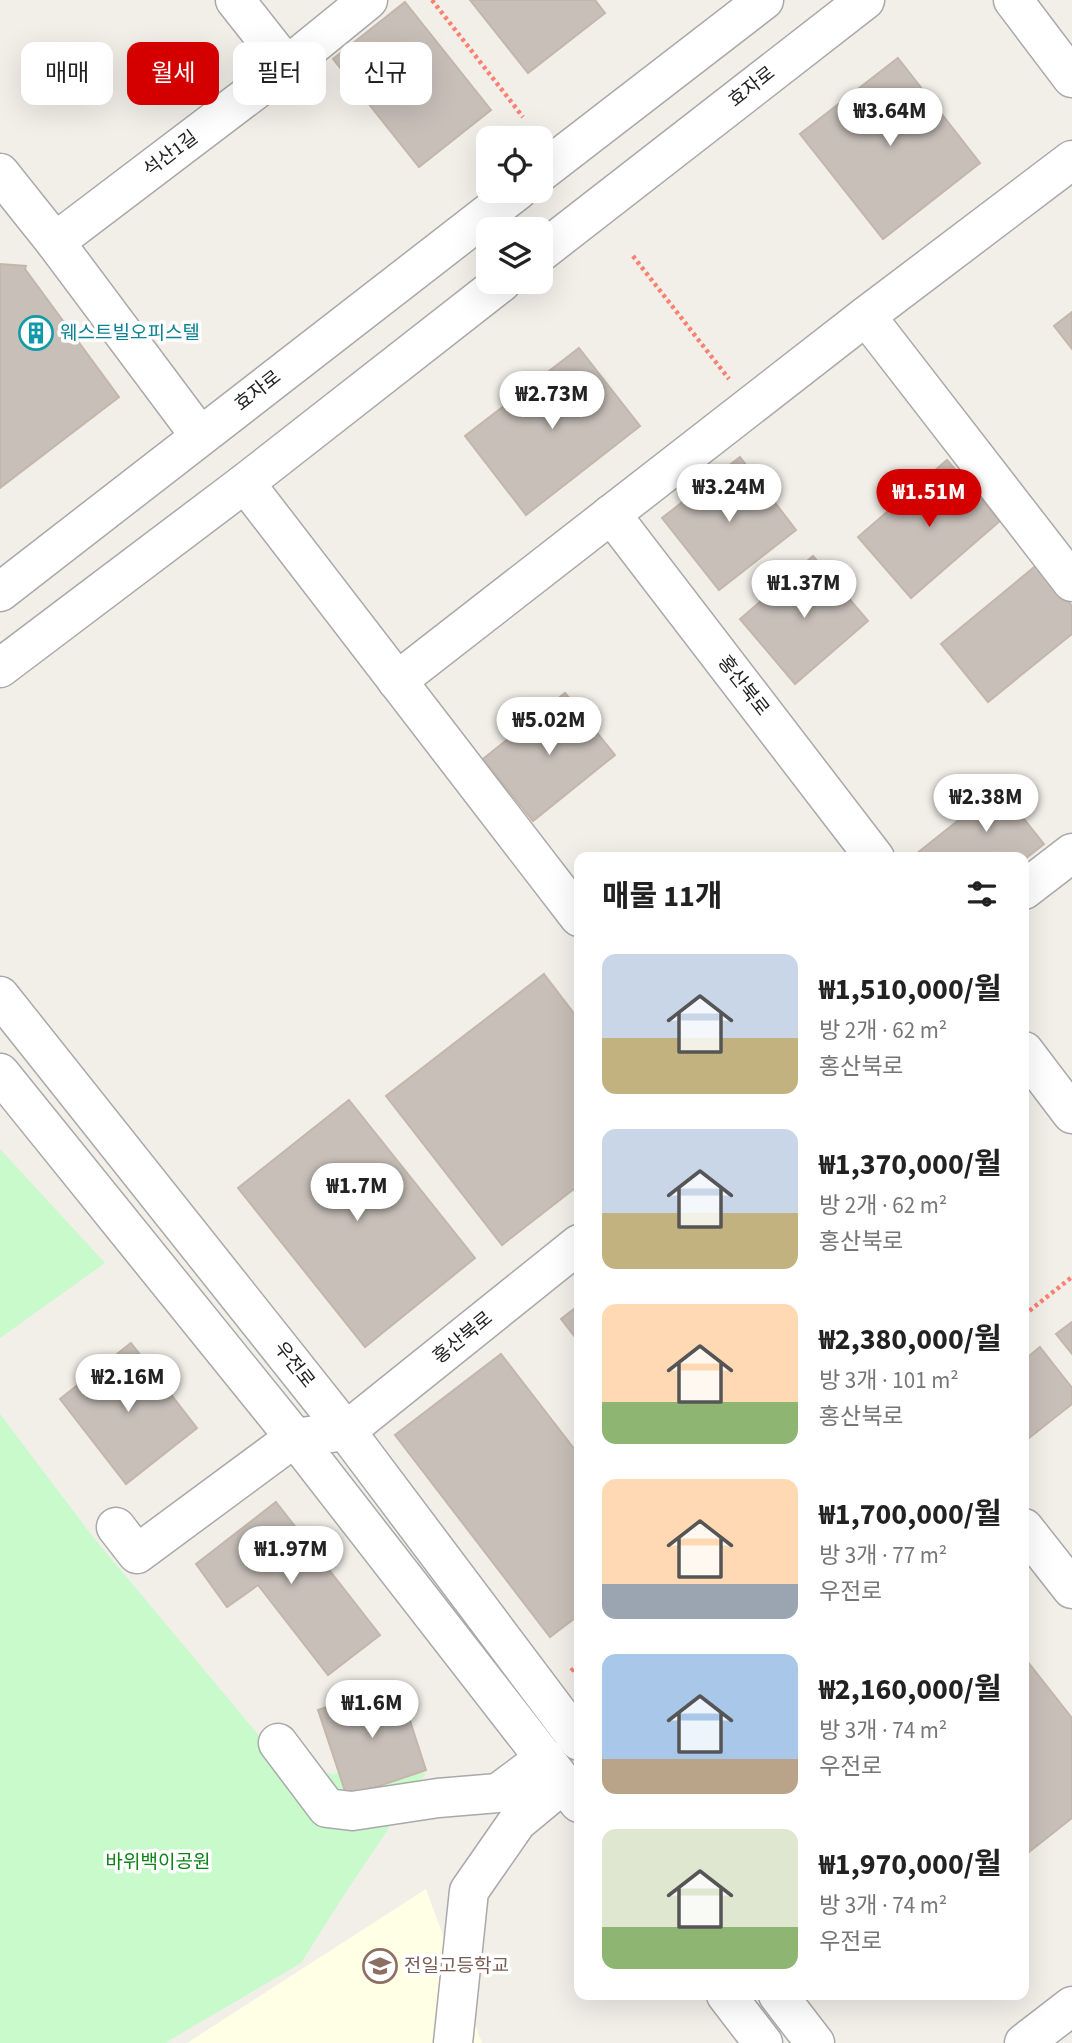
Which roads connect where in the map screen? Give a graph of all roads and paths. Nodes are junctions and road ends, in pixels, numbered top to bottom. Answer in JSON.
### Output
{"nodes":[{"id":1,"x":235,"y":0,"type":"edge"},
{"id":2,"x":368,"y":0,"type":"edge"},
{"id":3,"x":432,"y":0,"type":"edge"},
{"id":4,"x":764,"y":0,"type":"edge"},
{"id":5,"x":865,"y":0,"type":"edge"},
{"id":6,"x":1013,"y":0,"type":"edge"},
{"id":7,"x":268,"y":42,"type":"edge"},
{"id":8,"x":316,"y":42,"type":"edge"},
{"id":9,"x":1072,"y":78,"type":"edge"},
{"id":10,"x":236,"y":105,"type":"edge"},
{"id":11,"x":523,"y":117,"type":"dead end"},
{"id":12,"x":1072,"y":160,"type":"edge"},
{"id":13,"x":553,"y":163,"type":"edge"},
{"id":14,"x":0,"y":173,"type":"edge"},
{"id":15,"x":501,"y":203,"type":"edge"},
{"id":16,"x":55,"y":242,"type":"junction"},
{"id":17,"x":553,"y":243,"type":"edge"},
{"id":18,"x":633,"y":256,"type":"dead end"},
{"id":19,"x":487,"y":294,"type":"edge"},
{"id":20,"x":866,"y":316,"type":"junction"},
{"id":21,"x":730,"y":380,"type":"dead end"},
{"id":22,"x":200,"y":436,"type":"junction"},
{"id":23,"x":244,"y":483,"type":"junction"},
{"id":24,"x":611,"y":514,"type":"junction"},
{"id":25,"x":1072,"y":582,"type":"edge"},
{"id":26,"x":0,"y":592,"type":"edge"},
{"id":27,"x":0,"y":668,"type":"edge"},
{"id":28,"x":397,"y":681,"type":"junction"},
{"id":29,"x":870,"y":852,"type":"edge"},
{"id":30,"x":1072,"y":853,"type":"edge"},
{"id":31,"x":1029,"y":886,"type":"edge"},
{"id":32,"x":574,"y":911,"type":"edge"},
{"id":33,"x":0,"y":996,"type":"edge"},
{"id":34,"x":1029,"y":1058,"type":"edge"},
{"id":35,"x":0,"y":1073,"type":"edge"},
{"id":36,"x":1072,"y":1114,"type":"edge"},
{"id":37,"x":574,"y":1248,"type":"edge"},
{"id":38,"x":1072,"y":1277,"type":"edge"},
{"id":39,"x":1029,"y":1311,"type":"edge"},
{"id":40,"x":346,"y":1431,"type":"junction"},
{"id":41,"x":294,"y":1438,"type":"junction"},
{"id":42,"x":116,"y":1527,"type":"dead end"},
{"id":43,"x":1029,"y":1534,"type":"edge"},
{"id":44,"x":1072,"y":1589,"type":"edge"},
{"id":45,"x":574,"y":1668,"type":"edge"},
{"id":46,"x":571,"y":1671,"type":"dead end"},
{"id":47,"x":574,"y":1734,"type":"edge"},
{"id":48,"x":278,"y":1742,"type":"dead end"},
{"id":49,"x":563,"y":1781,"type":"edge"},
{"id":50,"x":730,"y":2000,"type":"edge"},
{"id":51,"x":782,"y":2000,"type":"edge"},
{"id":52,"x":1072,"y":2006,"type":"edge"},
{"id":53,"x":453,"y":2043,"type":"edge"},
{"id":54,"x":763,"y":2043,"type":"edge"},
{"id":55,"x":815,"y":2043,"type":"edge"},
{"id":56,"x":1024,"y":2043,"type":"edge"}],
"edges":[{"from":1,"to":7,"type":"street"},
{"from":2,"to":8,"type":"street","name":"석산1길"},
{"from":3,"to":11,"type":"path"},
{"from":4,"to":13,"type":"street"},
{"from":5,"to":17,"type":"street","name":"효자로"},
{"from":6,"to":9,"type":"street"},
{"from":10,"to":16,"type":"street","name":"석산1길"},
{"from":12,"to":20,"type":"street"},
{"from":14,"to":16,"type":"street"},
{"from":15,"to":22,"type":"street","name":"효자로"},
{"from":16,"to":22,"type":"street"},
{"from":18,"to":21,"type":"path"},
{"from":19,"to":23,"type":"street"},
{"from":20,"to":24,"type":"street"},
{"from":20,"to":25,"type":"street"},
{"from":22,"to":26,"type":"street","name":"효자로"},
{"from":23,"to":27,"type":"street"},
{"from":23,"to":28,"type":"street"},
{"from":24,"to":28,"type":"street"},
{"from":24,"to":29,"type":"street","name":"홍산북로"},
{"from":28,"to":32,"type":"street"},
{"from":30,"to":31,"type":"street"},
{"from":33,"to":40,"type":"street","name":"우전로"},
{"from":34,"to":36,"type":"street"},
{"from":35,"to":41,"type":"street"},
{"from":37,"to":40,"type":"street","name":"홍산북로"},
{"from":38,"to":39,"type":"path"},
{"from":40,"to":41,"type":"street"},
{"from":40,"to":47,"type":"street","name":"우전로"},
{"from":41,"to":42,"type":"street"},
{"from":41,"to":49,"type":"street"},
{"from":43,"to":44,"type":"street"},
{"from":45,"to":46,"type":"path"},
{"from":48,"to":49,"type":"street"},
{"from":49,"to":53,"type":"street"},
{"from":50,"to":54,"type":"street"},
{"from":51,"to":55,"type":"street"},
{"from":52,"to":56,"type":"street"}]}
